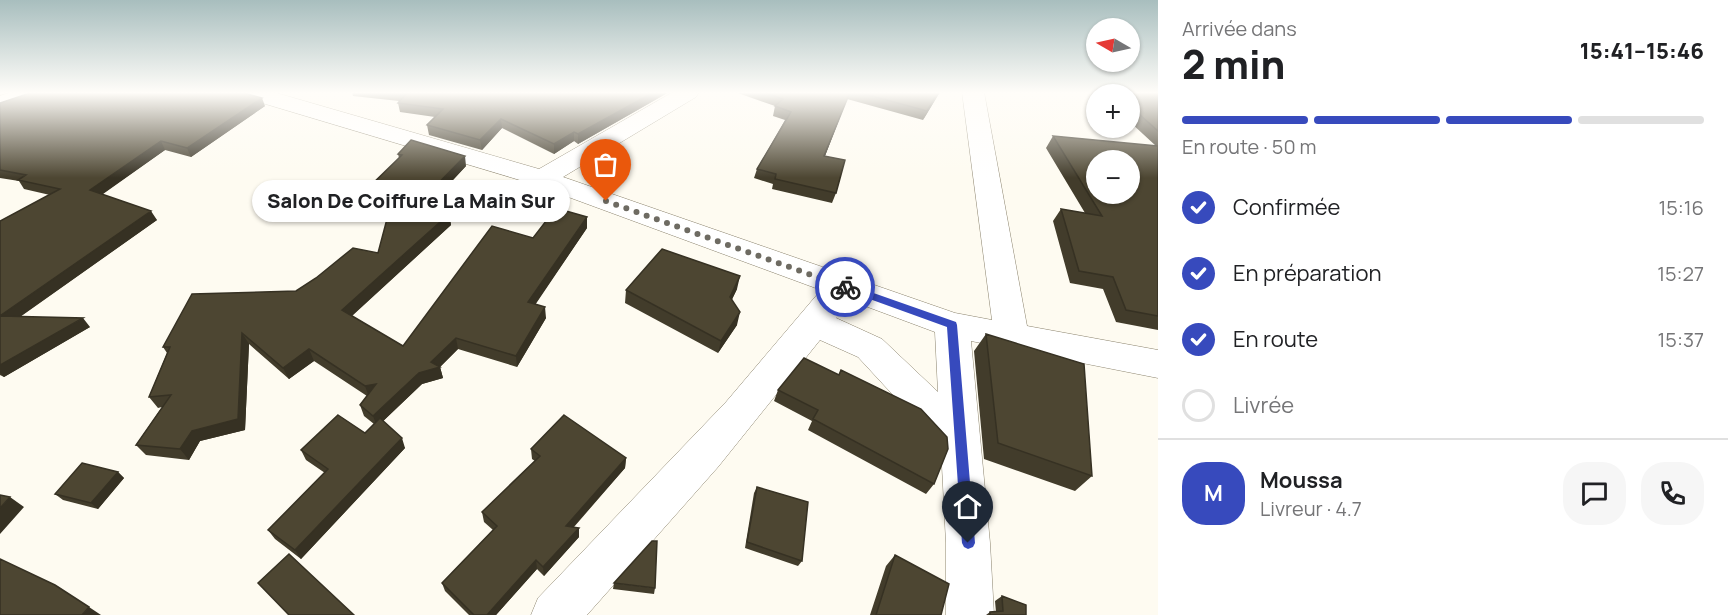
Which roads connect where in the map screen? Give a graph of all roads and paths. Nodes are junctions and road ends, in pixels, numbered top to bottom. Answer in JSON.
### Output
{"nodes":[{"id":1,"x":347,"y":121,"type":"edge"},
{"id":2,"x":639,"y":121,"type":"edge"},
{"id":3,"x":978,"y":121,"type":"edge"},
{"id":4,"x":542,"y":178,"type":"junction"},
{"id":5,"x":842,"y":286,"type":"junction"},
{"id":6,"x":815,"y":323,"type":"junction"},
{"id":7,"x":952,"y":325,"type":"junction"},
{"id":8,"x":1012,"y":338,"type":"junction"},
{"id":9,"x":1158,"y":364,"type":"edge"},
{"id":10,"x":960,"y":440,"type":"junction"},
{"id":11,"x":555,"y":615,"type":"edge"},
{"id":12,"x":970,"y":615,"type":"edge"}],
"edges":[{"from":1,"to":4,"type":"street"},
{"from":2,"to":4,"type":"street"},
{"from":3,"to":8,"type":"street"},
{"from":4,"to":5,"type":"street"},
{"from":5,"to":6,"type":"street"},
{"from":5,"to":7,"type":"street"},
{"from":6,"to":10,"type":"street"},
{"from":6,"to":11,"type":"street"},
{"from":7,"to":8,"type":"street"},
{"from":7,"to":10,"type":"street"},
{"from":8,"to":9,"type":"street"},
{"from":10,"to":12,"type":"street"}]}
